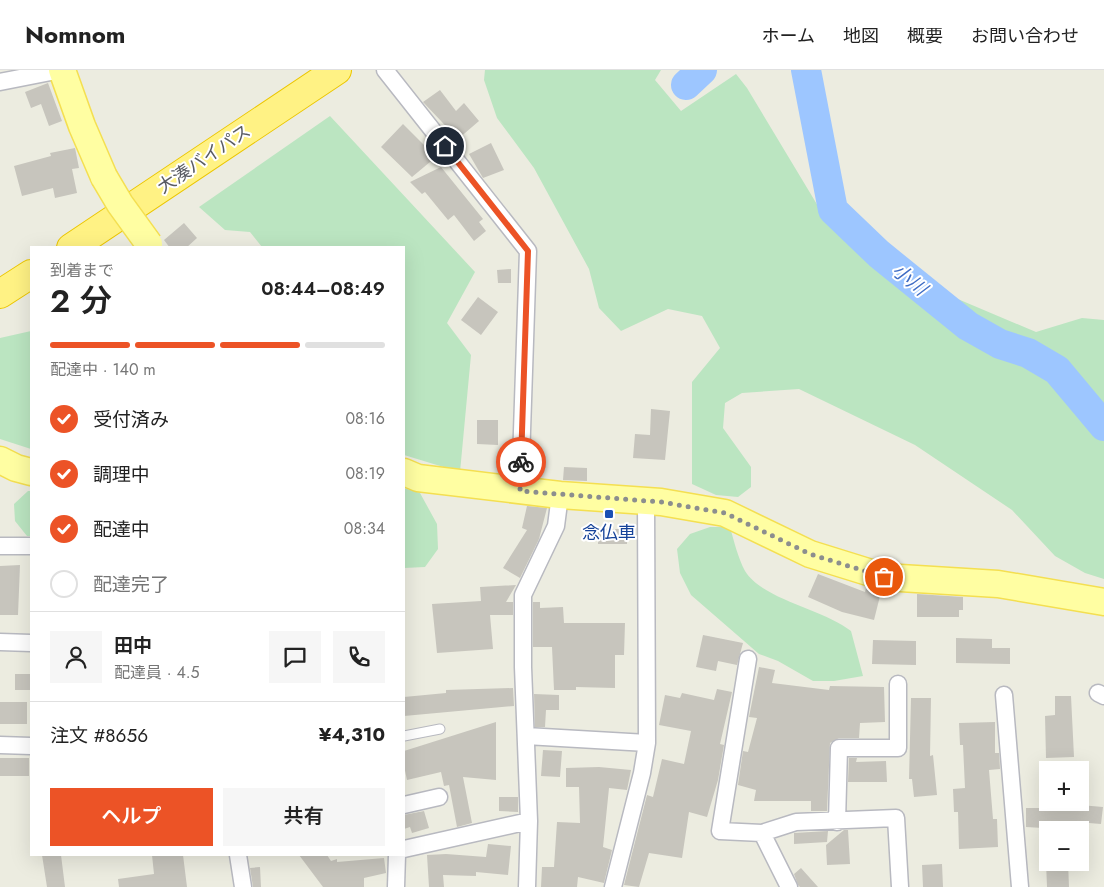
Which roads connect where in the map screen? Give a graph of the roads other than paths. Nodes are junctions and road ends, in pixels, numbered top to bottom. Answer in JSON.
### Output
{"nodes":[{"id":1,"x":61,"y":70,"type":"edge"},
{"id":2,"x":337,"y":70,"type":"edge"},
{"id":3,"x":385,"y":70,"type":"edge"},
{"id":4,"x":0,"y":82,"type":"edge"},
{"id":5,"x":74,"y":246,"type":"edge"},
{"id":6,"x":150,"y":246,"type":"edge"},
{"id":7,"x":30,"y":275,"type":"edge"},
{"id":8,"x":0,"y":294,"type":"edge"},
{"id":9,"x":0,"y":460,"type":"edge"},
{"id":10,"x":30,"y":472,"type":"edge"},
{"id":11,"x":405,"y":472,"type":"edge"},
{"id":12,"x":520,"y":491,"type":"junction"},
{"id":13,"x":560,"y":495,"type":"junction"},
{"id":14,"x":646,"y":501,"type":"junction"},
{"id":15,"x":0,"y":546,"type":"edge"},
{"id":16,"x":30,"y":546,"type":"edge"},
{"id":17,"x":1104,"y":602,"type":"edge"},
{"id":18,"x":0,"y":642,"type":"edge"},
{"id":19,"x":30,"y":642,"type":"edge"},
{"id":20,"x":748,"y":659,"type":"dead end"},
{"id":21,"x":898,"y":684,"type":"dead end"},
{"id":22,"x":1004,"y":695,"type":"dead end"},
{"id":23,"x":440,"y":729,"type":"dead end"},
{"id":24,"x":405,"y":736,"type":"edge"},
{"id":25,"x":526,"y":736,"type":"junction"},
{"id":26,"x":647,"y":743,"type":"junction"},
{"id":27,"x":0,"y":745,"type":"edge"},
{"id":28,"x":30,"y":746,"type":"edge"},
{"id":29,"x":439,"y":797,"type":"dead end"},
{"id":30,"x":405,"y":804,"type":"edge"},
{"id":31,"x":529,"y":821,"type":"junction"},
{"id":32,"x":837,"y":822,"type":"junction"},
{"id":33,"x":762,"y":833,"type":"junction"},
{"id":34,"x":405,"y":849,"type":"edge"},
{"id":35,"x":238,"y":856,"type":"edge"},
{"id":36,"x":397,"y":856,"type":"edge"},
{"id":37,"x":243,"y":887,"type":"edge"},
{"id":38,"x":396,"y":887,"type":"edge"},
{"id":39,"x":527,"y":887,"type":"edge"},
{"id":40,"x":612,"y":887,"type":"edge"},
{"id":41,"x":789,"y":887,"type":"edge"},
{"id":42,"x":900,"y":887,"type":"edge"},
{"id":43,"x":1020,"y":887,"type":"edge"}],
"edges":[{"from":1,"to":4,"type":"street"},
{"from":1,"to":6,"type":"main road","bridge":true},
{"from":2,"to":5,"type":"highway","name":"大湊バイパス"},
{"from":3,"to":12,"type":"street"},
{"from":7,"to":8,"type":"highway"},
{"from":9,"to":10,"type":"main road"},
{"from":11,"to":12,"type":"main road"},
{"from":12,"to":13,"type":"main road"},
{"from":13,"to":14,"type":"main road"},
{"from":13,"to":25,"type":"street"},
{"from":14,"to":17,"type":"main road"},
{"from":14,"to":26,"type":"street"},
{"from":15,"to":16,"type":"street"},
{"from":18,"to":19,"type":"street"},
{"from":20,"to":33,"type":"street"},
{"from":21,"to":32,"type":"street"},
{"from":22,"to":43,"type":"street"},
{"from":23,"to":24,"type":"lane"},
{"from":25,"to":26,"type":"street"},
{"from":25,"to":31,"type":"street"},
{"from":26,"to":40,"type":"street"},
{"from":27,"to":28,"type":"street"},
{"from":29,"to":30,"type":"street"},
{"from":31,"to":34,"type":"street"},
{"from":31,"to":39,"type":"street"},
{"from":32,"to":33,"type":"street"},
{"from":32,"to":42,"type":"street"},
{"from":33,"to":41,"type":"street"},
{"from":35,"to":37,"type":"street"},
{"from":36,"to":38,"type":"street"}]}
